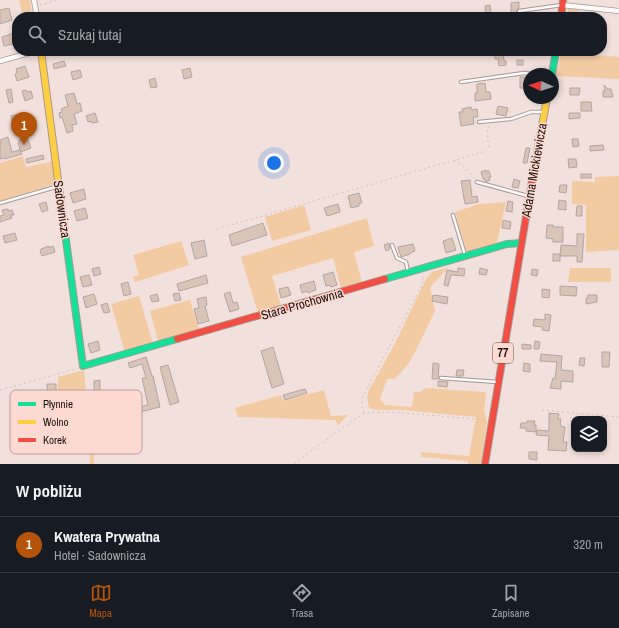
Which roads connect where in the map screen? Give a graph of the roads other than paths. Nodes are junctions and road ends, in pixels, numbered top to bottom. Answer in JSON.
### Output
{"nodes":[{"id":1,"x":34,"y":0,"type":"edge"},
{"id":2,"x":563,"y":3,"type":"edge"},
{"id":3,"x":518,"y":11,"type":"dead end"},
{"id":4,"x":619,"y":11,"type":"edge"},
{"id":5,"x":36,"y":12,"type":"edge"},
{"id":6,"x":18,"y":56,"type":"edge"},
{"id":7,"x":42,"y":56,"type":"edge"},
{"id":8,"x":555,"y":56,"type":"edge"},
{"id":9,"x":0,"y":61,"type":"edge"},
{"id":10,"x":553,"y":68,"type":"edge"},
{"id":11,"x":523,"y":73,"type":"edge"},
{"id":12,"x":461,"y":82,"type":"dead end"},
{"id":13,"x":546,"y":104,"type":"edge"},
{"id":14,"x":544,"y":112,"type":"junction"},
{"id":15,"x":479,"y":122,"type":"dead end"},
{"id":16,"x":477,"y":182,"type":"road end"},
{"id":17,"x":59,"y":186,"type":"junction"},
{"id":18,"x":529,"y":196,"type":"junction"},
{"id":19,"x":0,"y":203,"type":"edge"},
{"id":20,"x":453,"y":215,"type":"dead end"},
{"id":21,"x":521,"y":243,"type":"junction"},
{"id":22,"x":392,"y":245,"type":"dead end"},
{"id":23,"x":465,"y":256,"type":"junction"},
{"id":24,"x":408,"y":273,"type":"junction"},
{"id":25,"x":83,"y":366,"type":"joint"},
{"id":26,"x":440,"y":378,"type":"dead end"},
{"id":27,"x":498,"y":382,"type":"junction"},
{"id":28,"x":485,"y":464,"type":"edge"}],
"edges":[{"from":1,"to":5,"type":"street"},
{"from":2,"to":3,"type":"lane"},
{"from":2,"to":4,"type":"street"},
{"from":6,"to":9,"type":"street"},
{"from":7,"to":17,"type":"street","name":"Sadownicza"},
{"from":8,"to":10,"type":"street"},
{"from":11,"to":12,"type":"lane"},
{"from":13,"to":14,"type":"street","name":"Adama Mickiewicza","number":"77"},
{"from":14,"to":15,"type":"lane"},
{"from":14,"to":18,"type":"street","name":"Adama Mickiewicza","number":"77"},
{"from":16,"to":18,"type":"lane"},
{"from":17,"to":19,"type":"lane"},
{"from":17,"to":25,"type":"street","name":"Sadownicza"},
{"from":18,"to":21,"type":"street","name":"Adama Mickiewicza","number":"77"},
{"from":20,"to":23,"type":"lane"},
{"from":21,"to":23,"type":"street","name":"Stara Prochownia"},
{"from":21,"to":27,"type":"street","number":"77"},
{"from":22,"to":24,"type":"lane"},
{"from":23,"to":24,"type":"street","name":"Stara Prochownia"},
{"from":24,"to":25,"type":"street","name":"Stara Prochownia"},
{"from":26,"to":27,"type":"lane"},
{"from":27,"to":28,"type":"street","number":"77"}]}
